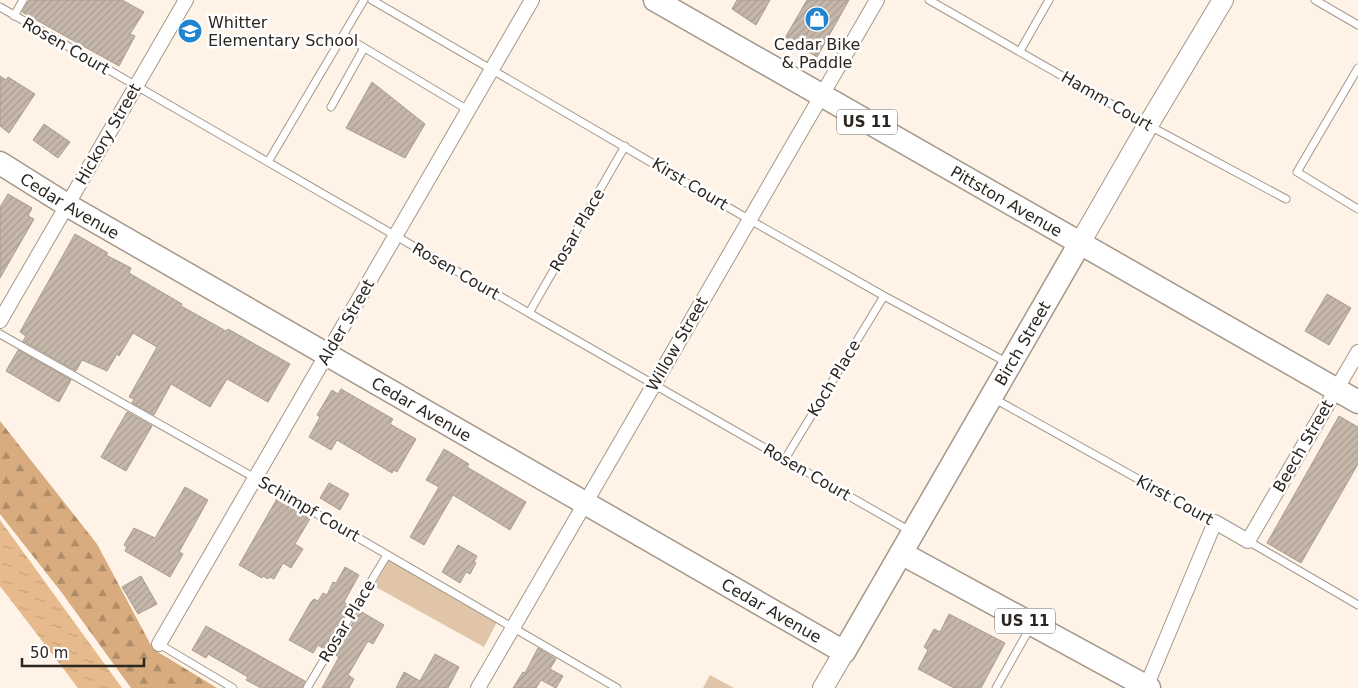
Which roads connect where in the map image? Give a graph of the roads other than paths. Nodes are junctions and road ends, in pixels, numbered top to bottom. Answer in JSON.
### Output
{"nodes":[{"id":1,"x":23,"y":0,"type":"edge"},
{"id":2,"x":186,"y":0,"type":"edge"},
{"id":3,"x":364,"y":0,"type":"edge"},
{"id":4,"x":372,"y":0,"type":"edge"},
{"id":5,"x":532,"y":0,"type":"edge"},
{"id":6,"x":655,"y":0,"type":"edge"},
{"id":7,"x":876,"y":0,"type":"edge"},
{"id":8,"x":929,"y":0,"type":"edge"},
{"id":9,"x":1049,"y":0,"type":"edge"},
{"id":10,"x":1223,"y":0,"type":"edge"},
{"id":11,"x":1315,"y":0,"type":"edge"},
{"id":12,"x":0,"y":8,"type":"edge"},
{"id":13,"x":14,"y":16,"type":"junction"},
{"id":14,"x":1358,"y":25,"type":"edge"},
{"id":15,"x":343,"y":35,"type":"junction"},
{"id":16,"x":364,"y":48,"type":"junction"},
{"id":17,"x":1020,"y":51,"type":"junction"},
{"id":18,"x":1358,"y":68,"type":"edge"},
{"id":19,"x":492,"y":70,"type":"junction"},
{"id":20,"x":136,"y":86,"type":"junction"},
{"id":21,"x":821,"y":95,"type":"junction"},
{"id":22,"x":331,"y":107,"type":"dead end"},
{"id":23,"x":468,"y":110,"type":"junction"},
{"id":24,"x":1148,"y":125,"type":"junction"},
{"id":25,"x":625,"y":146,"type":"junction"},
{"id":26,"x":268,"y":162,"type":"junction"},
{"id":27,"x":0,"y":163,"type":"edge"},
{"id":28,"x":1286,"y":199,"type":"dead end"},
{"id":29,"x":67,"y":205,"type":"junction"},
{"id":30,"x":1358,"y":209,"type":"edge"},
{"id":31,"x":750,"y":220,"type":"junction"},
{"id":32,"x":396,"y":236,"type":"junction"},
{"id":33,"x":1080,"y":243,"type":"junction"},
{"id":34,"x":884,"y":296,"type":"junction"},
{"id":35,"x":529,"y":313,"type":"junction"},
{"id":36,"x":0,"y":321,"type":"edge"},
{"id":37,"x":0,"y":334,"type":"edge"},
{"id":38,"x":1358,"y":352,"type":"edge"},
{"id":39,"x":326,"y":355,"type":"junction"},
{"id":40,"x":1010,"y":364,"type":"junction"},
{"id":41,"x":654,"y":384,"type":"junction"},
{"id":42,"x":1336,"y":390,"type":"junction"},
{"id":43,"x":991,"y":398,"type":"junction"},
{"id":44,"x":1358,"y":402,"type":"edge"},
{"id":45,"x":785,"y":459,"type":"junction"},
{"id":46,"x":255,"y":478,"type":"junction"},
{"id":47,"x":585,"y":504,"type":"junction"},
{"id":48,"x":1215,"y":522,"type":"junction"},
{"id":49,"x":913,"y":533,"type":"junction"},
{"id":50,"x":1248,"y":540,"type":"junction"},
{"id":51,"x":901,"y":553,"type":"junction"},
{"id":52,"x":387,"y":554,"type":"junction"},
{"id":53,"x":1358,"y":605,"type":"edge"},
{"id":54,"x":1032,"y":625,"type":"junction"},
{"id":55,"x":514,"y":627,"type":"junction"},
{"id":56,"x":159,"y":644,"type":"joint"},
{"id":57,"x":844,"y":652,"type":"junction"},
{"id":58,"x":1147,"y":687,"type":"edge"},
{"id":59,"x":233,"y":688,"type":"edge"},
{"id":60,"x":307,"y":688,"type":"edge"},
{"id":61,"x":478,"y":688,"type":"edge"},
{"id":62,"x":617,"y":688,"type":"edge"},
{"id":63,"x":823,"y":688,"type":"edge"},
{"id":64,"x":996,"y":688,"type":"edge"}],
"edges":[{"from":1,"to":13,"type":"lane"},
{"from":2,"to":20,"type":"street","name":"Hickory Street"},
{"from":3,"to":15,"type":"lane"},
{"from":4,"to":19,"type":"lane","name":"Kirst Court"},
{"from":5,"to":19,"type":"street","name":"Alder Street"},
{"from":6,"to":21,"type":"main road","name":"Pittston Avenue","number":"US 11"},
{"from":7,"to":21,"type":"street","name":"Willow Street"},
{"from":8,"to":17,"type":"lane","name":"Hamm Court"},
{"from":9,"to":17,"type":"lane"},
{"from":10,"to":24,"type":"street","name":"Birch Street"},
{"from":11,"to":14,"type":"lane"},
{"from":12,"to":13,"type":"lane","name":"Rosen Court"},
{"from":13,"to":20,"type":"lane","name":"Rosen Court"},
{"from":15,"to":16,"type":"lane"},
{"from":15,"to":26,"type":"lane"},
{"from":16,"to":22,"type":"lane"},
{"from":16,"to":23,"type":"lane"},
{"from":17,"to":24,"type":"lane","name":"Hamm Court"},
{"from":18,"to":30,"type":"lane"},
{"from":19,"to":23,"type":"street","name":"Alder Street"},
{"from":19,"to":25,"type":"lane","name":"Kirst Court"},
{"from":20,"to":26,"type":"lane","name":"Rosen Court"},
{"from":20,"to":29,"type":"street","name":"Hickory Street"},
{"from":21,"to":31,"type":"street","name":"Willow Street"},
{"from":21,"to":33,"type":"main road","name":"Pittston Avenue","number":"US 11"},
{"from":23,"to":32,"type":"street","name":"Alder Street"},
{"from":24,"to":28,"type":"lane","name":"Hamm Court"},
{"from":24,"to":33,"type":"street","name":"Birch Street"},
{"from":25,"to":31,"type":"lane","name":"Kirst Court"},
{"from":25,"to":35,"type":"lane","name":"Rosar Place"},
{"from":26,"to":32,"type":"lane","name":"Rosen Court"},
{"from":27,"to":29,"type":"main road","name":"Cedar Avenue"},
{"from":29,"to":36,"type":"street","name":"Hickory Street"},
{"from":29,"to":39,"type":"main road","name":"Cedar Avenue"},
{"from":31,"to":34,"type":"lane","name":"Kirst Court"},
{"from":31,"to":41,"type":"street","name":"Willow Street"},
{"from":32,"to":35,"type":"lane","name":"Rosen Court"},
{"from":32,"to":39,"type":"street","name":"Alder Street"},
{"from":33,"to":40,"type":"main road","name":"Birch Street"},
{"from":33,"to":42,"type":"main road","name":"Pittston Avenue"},
{"from":34,"to":40,"type":"lane","name":"Kirst Court"},
{"from":34,"to":45,"type":"lane","name":"Koch Place"},
{"from":35,"to":41,"type":"lane","name":"Rosen Court"},
{"from":37,"to":46,"type":"lane","name":"Schimpf Court"},
{"from":38,"to":42,"type":"street","name":"Beech Street"},
{"from":39,"to":46,"type":"street","name":"Alder Street"},
{"from":39,"to":47,"type":"main road","name":"Cedar Avenue"},
{"from":40,"to":43,"type":"main road","name":"Birch Street"},
{"from":41,"to":45,"type":"lane","name":"Rosen Court"},
{"from":41,"to":47,"type":"street","name":"Willow Street"},
{"from":42,"to":44,"type":"main road","name":"Pittston Avenue"},
{"from":42,"to":50,"type":"street","name":"Beech Street"},
{"from":43,"to":48,"type":"lane","name":"Kirst Court"},
{"from":43,"to":49,"type":"main road","name":"Birch Street"},
{"from":45,"to":49,"type":"lane","name":"Rosen Court"},
{"from":46,"to":52,"type":"lane","name":"Schimpf Court"},
{"from":46,"to":56,"type":"street","name":"Alder Street"},
{"from":47,"to":55,"type":"street","name":"Willow Street"},
{"from":47,"to":57,"type":"main road","name":"Cedar Avenue"},
{"from":48,"to":50,"type":"street","name":"Kirst Court"},
{"from":48,"to":58,"type":"street"},
{"from":49,"to":51,"type":"main road","name":"Birch Street"},
{"from":50,"to":53,"type":"lane","name":"Kirst Court"},
{"from":51,"to":54,"type":"main road","number":"US 11"},
{"from":51,"to":57,"type":"main road","name":"Birch Street"},
{"from":52,"to":55,"type":"lane","name":"Schimpf Court"},
{"from":52,"to":60,"type":"lane","name":"Rosar Place"},
{"from":54,"to":58,"type":"main road","number":"US 11"},
{"from":54,"to":64,"type":"lane"},
{"from":55,"to":61,"type":"street","name":"Willow Street"},
{"from":55,"to":62,"type":"lane","name":"Schimpf Court"},
{"from":56,"to":59,"type":"lane"},
{"from":57,"to":63,"type":"street","name":"Birch Street"}]}
